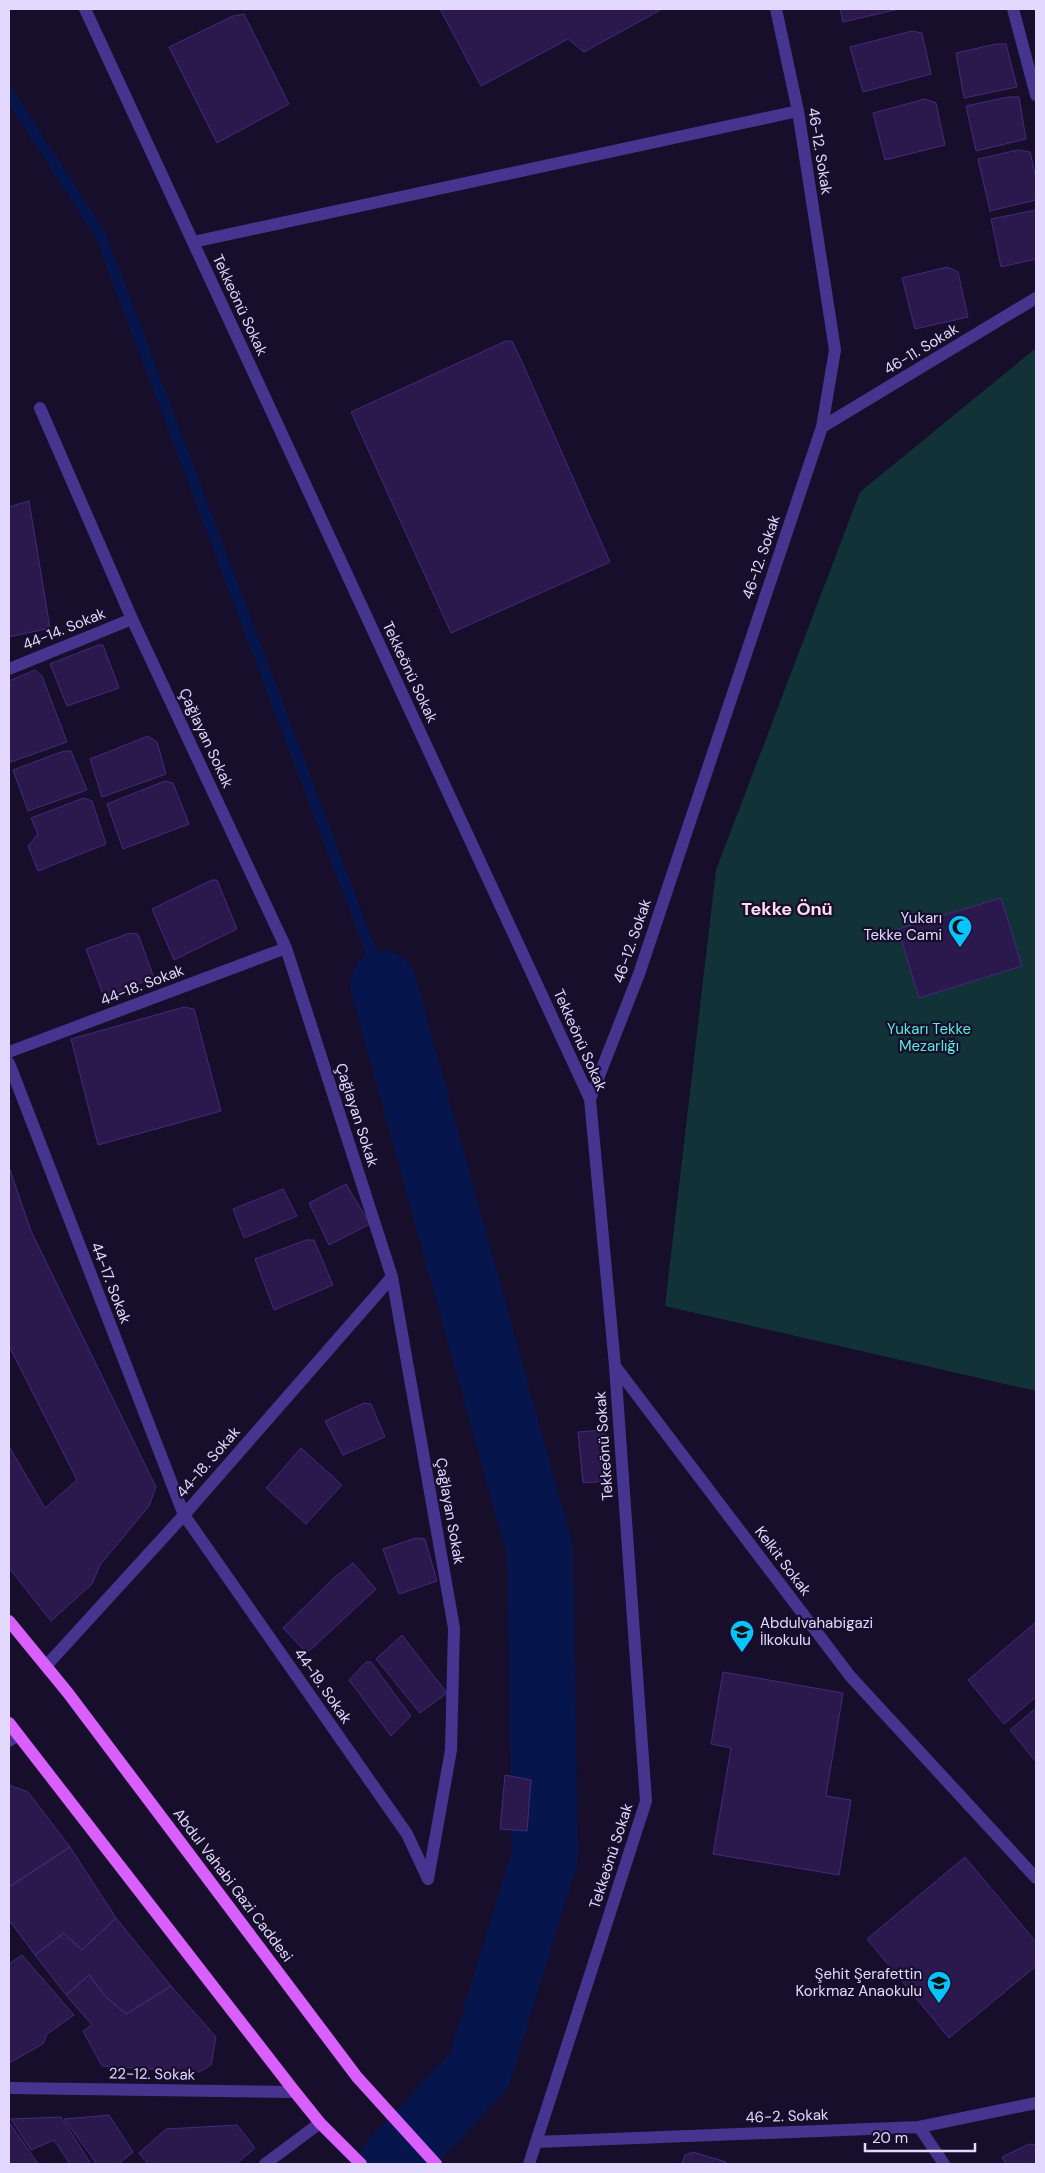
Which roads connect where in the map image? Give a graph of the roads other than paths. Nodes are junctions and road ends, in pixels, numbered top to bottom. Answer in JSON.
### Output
{"nodes":[{"id":1,"x":85,"y":9,"type":"edge"},
{"id":2,"x":776,"y":9,"type":"edge"},
{"id":3,"x":1013,"y":9,"type":"edge"},
{"id":4,"x":1036,"y":95,"type":"edge"},
{"id":5,"x":798,"y":111,"type":"junction"},
{"id":6,"x":193,"y":242,"type":"junction"},
{"id":7,"x":1036,"y":298,"type":"edge"},
{"id":8,"x":40,"y":408,"type":"dead end"},
{"id":9,"x":822,"y":427,"type":"junction"},
{"id":10,"x":132,"y":619,"type":"junction"},
{"id":11,"x":9,"y":669,"type":"edge"},
{"id":12,"x":286,"y":948,"type":"junction"},
{"id":13,"x":9,"y":1052,"type":"edge"},
{"id":14,"x":9,"y":1063,"type":"edge"},
{"id":15,"x":590,"y":1099,"type":"junction"},
{"id":16,"x":392,"y":1277,"type":"junction"},
{"id":17,"x":615,"y":1366,"type":"junction"},
{"id":18,"x":184,"y":1515,"type":"junction"},
{"id":19,"x":9,"y":1621,"type":"edge"},
{"id":20,"x":46,"y":1666,"type":"junction"},
{"id":21,"x":9,"y":1723,"type":"edge"},
{"id":22,"x":13,"y":1738,"type":"edge"},
{"id":23,"x":1036,"y":1878,"type":"edge"},
{"id":24,"x":428,"y":1879,"type":"joint"},
{"id":25,"x":9,"y":2088,"type":"edge"},
{"id":26,"x":295,"y":2092,"type":"junction"},
{"id":27,"x":1036,"y":2103,"type":"edge"},
{"id":28,"x":320,"y":2123,"type":"junction"},
{"id":29,"x":919,"y":2127,"type":"junction"},
{"id":30,"x":536,"y":2142,"type":"junction"},
{"id":31,"x":265,"y":2164,"type":"edge"},
{"id":32,"x":360,"y":2164,"type":"edge"},
{"id":33,"x":436,"y":2164,"type":"edge"},
{"id":34,"x":529,"y":2164,"type":"edge"},
{"id":35,"x":944,"y":2164,"type":"edge"}],
"edges":[{"from":1,"to":6,"type":"street","name":"Tekkeönü Sokak"},
{"from":2,"to":5,"type":"street","name":"46-12. Sokak"},
{"from":3,"to":4,"type":"street"},
{"from":5,"to":6,"type":"street"},
{"from":5,"to":9,"type":"street","name":"46-12. Sokak"},
{"from":6,"to":15,"type":"street","name":"Tekkeönü Sokak"},
{"from":7,"to":9,"type":"street","name":"46-11. Sokak"},
{"from":8,"to":10,"type":"street","name":"Çağlayan Sokak"},
{"from":9,"to":15,"type":"street","name":"46-12. Sokak"},
{"from":10,"to":11,"type":"street","name":"44-14. Sokak"},
{"from":10,"to":12,"type":"street","name":"Çağlayan Sokak"},
{"from":12,"to":13,"type":"street","name":"44-18. Sokak"},
{"from":12,"to":16,"type":"street","name":"Çağlayan Sokak"},
{"from":14,"to":18,"type":"street","name":"44-17. Sokak"},
{"from":15,"to":17,"type":"street","name":"Tekkeönü Sokak"},
{"from":16,"to":18,"type":"street","name":"44-18. Sokak"},
{"from":16,"to":24,"type":"street","name":"Çağlayan Sokak"},
{"from":17,"to":23,"type":"street","name":"Kelkit Sokak"},
{"from":17,"to":30,"type":"street","name":"Tekkeönü Sokak"},
{"from":18,"to":20,"type":"street","name":"44-18. Sokak"},
{"from":18,"to":24,"type":"street","name":"44-19. Sokak"},
{"from":19,"to":20,"type":"main road","name":"Abdul Vahabi Gazi Caddesi"},
{"from":20,"to":33,"type":"main road","name":"Abdul Vahabi Gazi Caddesi"},
{"from":21,"to":22,"type":"main road"},
{"from":22,"to":26,"type":"main road"},
{"from":25,"to":26,"type":"street","name":"22-12. Sokak"},
{"from":26,"to":28,"type":"main road"},
{"from":27,"to":29,"type":"street","name":"46-2. Sokak"},
{"from":28,"to":31,"type":"street"},
{"from":28,"to":32,"type":"main road"},
{"from":29,"to":30,"type":"street","name":"46-2. Sokak"},
{"from":29,"to":35,"type":"street"},
{"from":30,"to":34,"type":"street","name":"Tekkeönü Sokak"}]}
